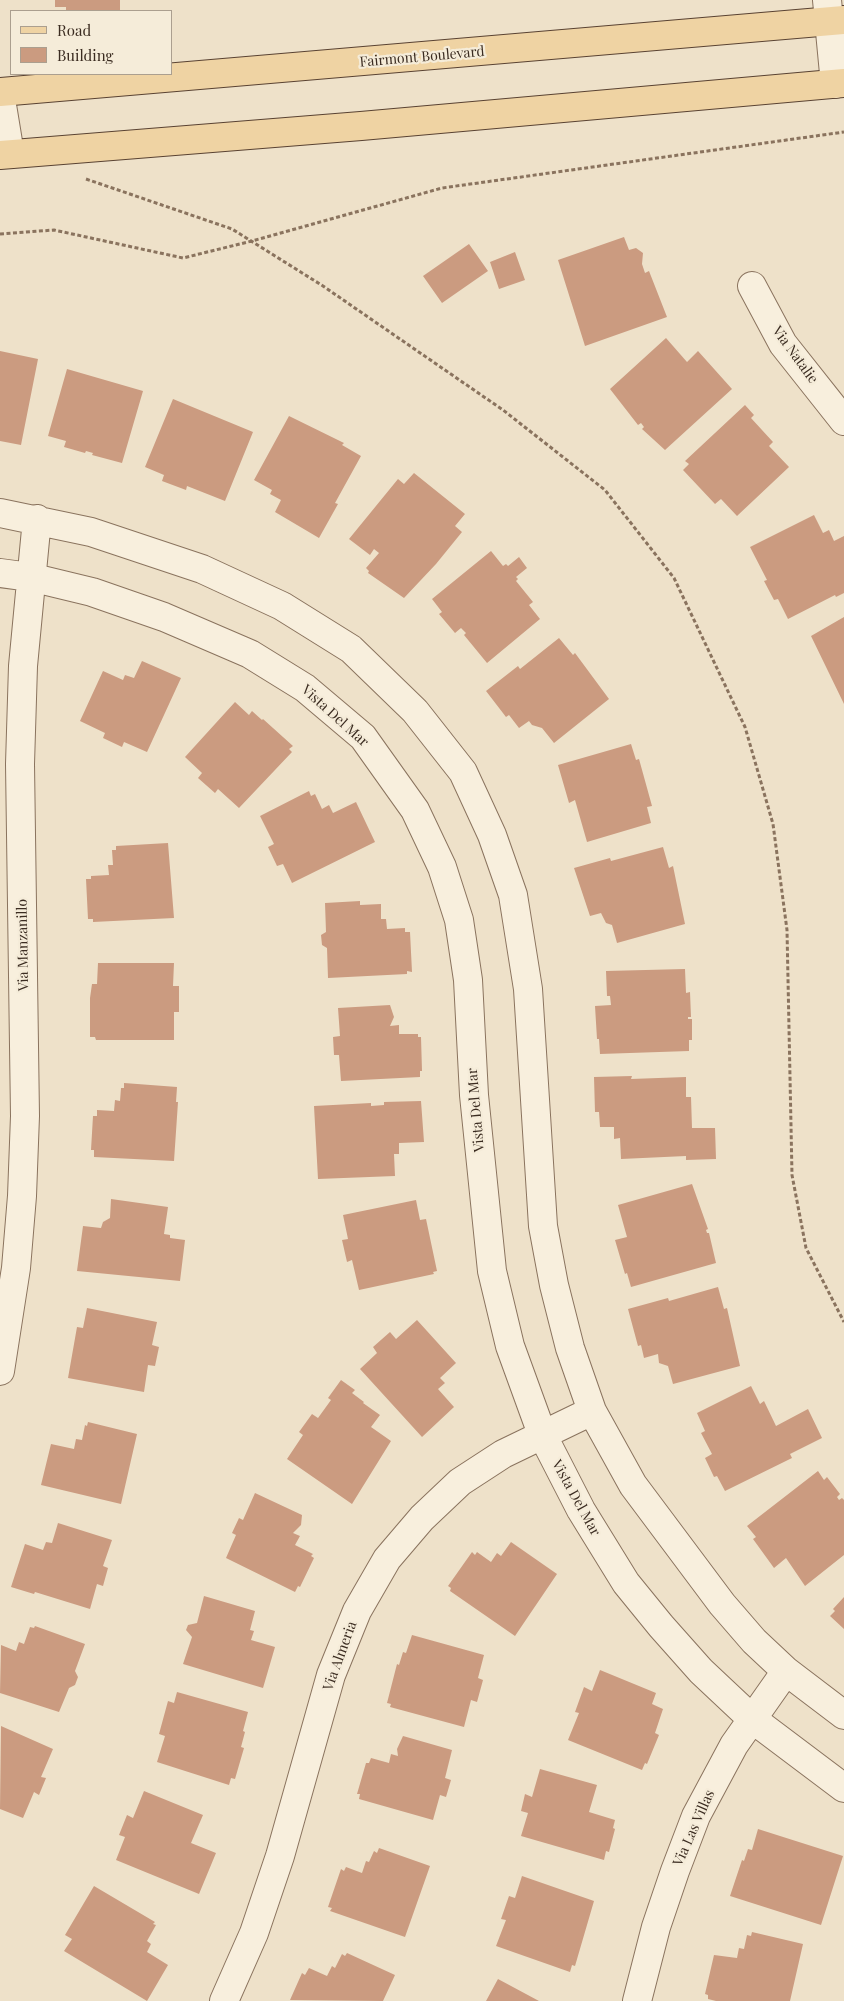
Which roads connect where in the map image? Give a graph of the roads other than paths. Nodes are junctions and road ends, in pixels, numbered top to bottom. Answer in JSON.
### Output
{"nodes":[{"id":1,"x":834,"y":14,"type":"edge"},
{"id":2,"x":840,"y":84,"type":"edge"},
{"id":3,"x":0,"y":92,"type":"edge"},
{"id":4,"x":5,"y":154,"type":"edge"},
{"id":5,"x":752,"y":286,"type":"dead end"},
{"id":6,"x":844,"y":421,"type":"edge"},
{"id":7,"x":0,"y":513,"type":"edge"},
{"id":8,"x":36,"y":519,"type":"junction"},
{"id":9,"x":0,"y":573,"type":"edge"},
{"id":10,"x":30,"y":577,"type":"junction"},
{"id":11,"x":0,"y":1371,"type":"edge"},
{"id":12,"x":592,"y":1410,"type":"junction"},
{"id":13,"x":542,"y":1434,"type":"junction"},
{"id":14,"x":786,"y":1671,"type":"junction"},
{"id":15,"x":844,"y":1715,"type":"edge"},
{"id":16,"x":751,"y":1718,"type":"junction"},
{"id":17,"x":844,"y":1788,"type":"edge"},
{"id":18,"x":224,"y":2001,"type":"edge"},
{"id":19,"x":637,"y":2001,"type":"edge"}],
"edges":[{"from":1,"to":2,"type":"street"},
{"from":1,"to":3,"type":"main road","name":"Fairmont Boulevard"},
{"from":2,"to":4,"type":"main road"},
{"from":3,"to":4,"type":"street"},
{"from":5,"to":6,"type":"street","name":"Via Natalie"},
{"from":7,"to":8,"type":"street"},
{"from":8,"to":10,"type":"street","name":"Via Manzanillo"},
{"from":8,"to":12,"type":"street"},
{"from":9,"to":10,"type":"street","name":"Vista Del Mar"},
{"from":10,"to":11,"type":"street","name":"Via Manzanillo"},
{"from":10,"to":13,"type":"street","name":"Vista Del Mar"},
{"from":12,"to":13,"type":"street","name":"Via Almeria"},
{"from":12,"to":14,"type":"street"},
{"from":13,"to":16,"type":"street","name":"Vista Del Mar"},
{"from":13,"to":18,"type":"street","name":"Via Almeria"},
{"from":14,"to":15,"type":"street"},
{"from":14,"to":16,"type":"street","name":"Via Las Villas"},
{"from":16,"to":17,"type":"street","name":"Vista Del Mar"},
{"from":16,"to":19,"type":"street","name":"Via Las Villas"}]}
